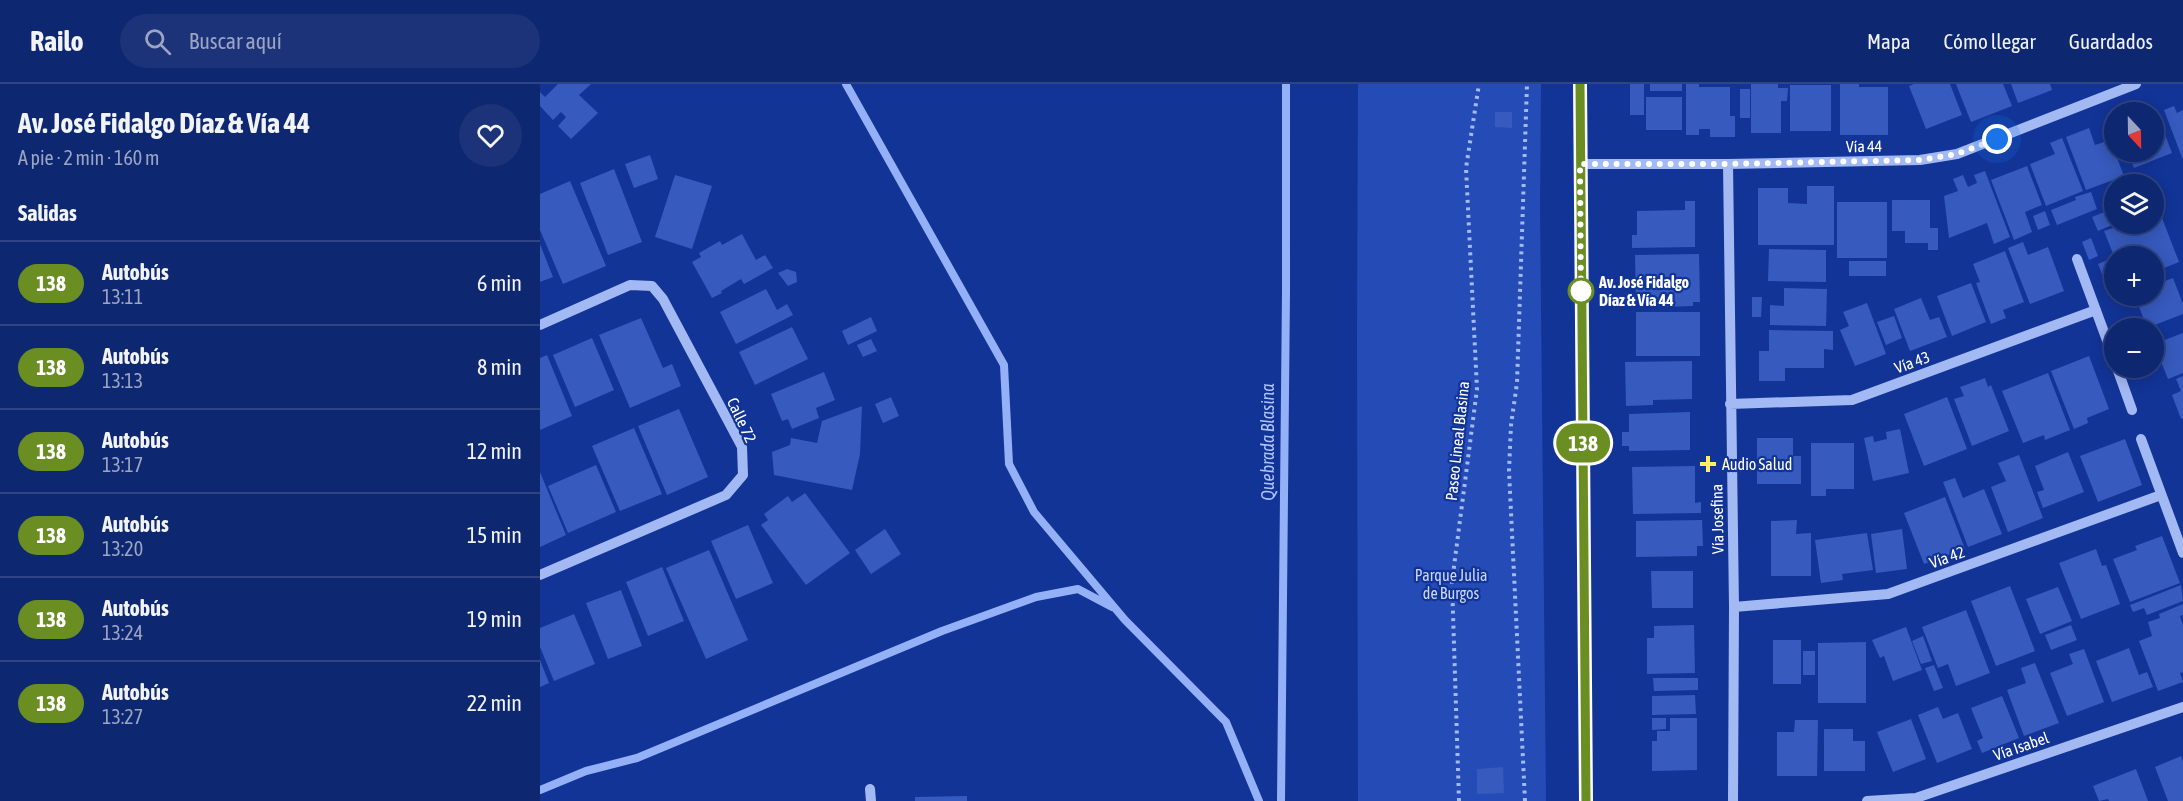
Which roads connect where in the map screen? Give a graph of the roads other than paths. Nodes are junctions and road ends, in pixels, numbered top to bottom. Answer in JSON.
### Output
{"nodes":[{"id":1,"x":1580,"y":84,"type":"edge"},
{"id":2,"x":2136,"y":84,"type":"edge"},
{"id":3,"x":1580,"y":164,"type":"junction"},
{"id":4,"x":1728,"y":164,"type":"junction"},
{"id":5,"x":2077,"y":259,"type":"dead end"},
{"id":6,"x":2096,"y":310,"type":"junction"},
{"id":7,"x":540,"y":325,"type":"edge"},
{"id":8,"x":2104,"y":332,"type":"edge"},
{"id":9,"x":2121,"y":378,"type":"edge"},
{"id":10,"x":1730,"y":404,"type":"junction"},
{"id":11,"x":2132,"y":410,"type":"dead end"},
{"id":12,"x":2141,"y":439,"type":"dead end"},
{"id":13,"x":2162,"y":495,"type":"junction"},
{"id":14,"x":2183,"y":553,"type":"edge"},
{"id":15,"x":540,"y":575,"type":"edge"},
{"id":16,"x":1734,"y":607,"type":"junction"},
{"id":17,"x":2183,"y":707,"type":"edge"},
{"id":18,"x":870,"y":789,"type":"dead end"},
{"id":19,"x":871,"y":801,"type":"edge"},
{"id":20,"x":1586,"y":801,"type":"edge"},
{"id":21,"x":1733,"y":801,"type":"edge"},
{"id":22,"x":1867,"y":801,"type":"edge"}],
"edges":[{"from":1,"to":3,"type":"street"},
{"from":2,"to":4,"type":"street","name":"Vía 44"},
{"from":3,"to":4,"type":"street","name":"Vía 44"},
{"from":3,"to":20,"type":"street"},
{"from":4,"to":10,"type":"street","name":"Vía Josefina"},
{"from":5,"to":6,"type":"street"},
{"from":6,"to":8,"type":"street"},
{"from":6,"to":10,"type":"street","name":"Vía 43"},
{"from":7,"to":15,"type":"street","name":"Calle 72"},
{"from":9,"to":11,"type":"street"},
{"from":10,"to":16,"type":"street","name":"Vía Josefina"},
{"from":12,"to":13,"type":"street"},
{"from":13,"to":14,"type":"street"},
{"from":13,"to":16,"type":"street","name":"Vía 42"},
{"from":16,"to":21,"type":"street","name":"Vía Josefina"},
{"from":17,"to":22,"type":"street","name":"Vía Isabel"},
{"from":18,"to":19,"type":"street"}]}
